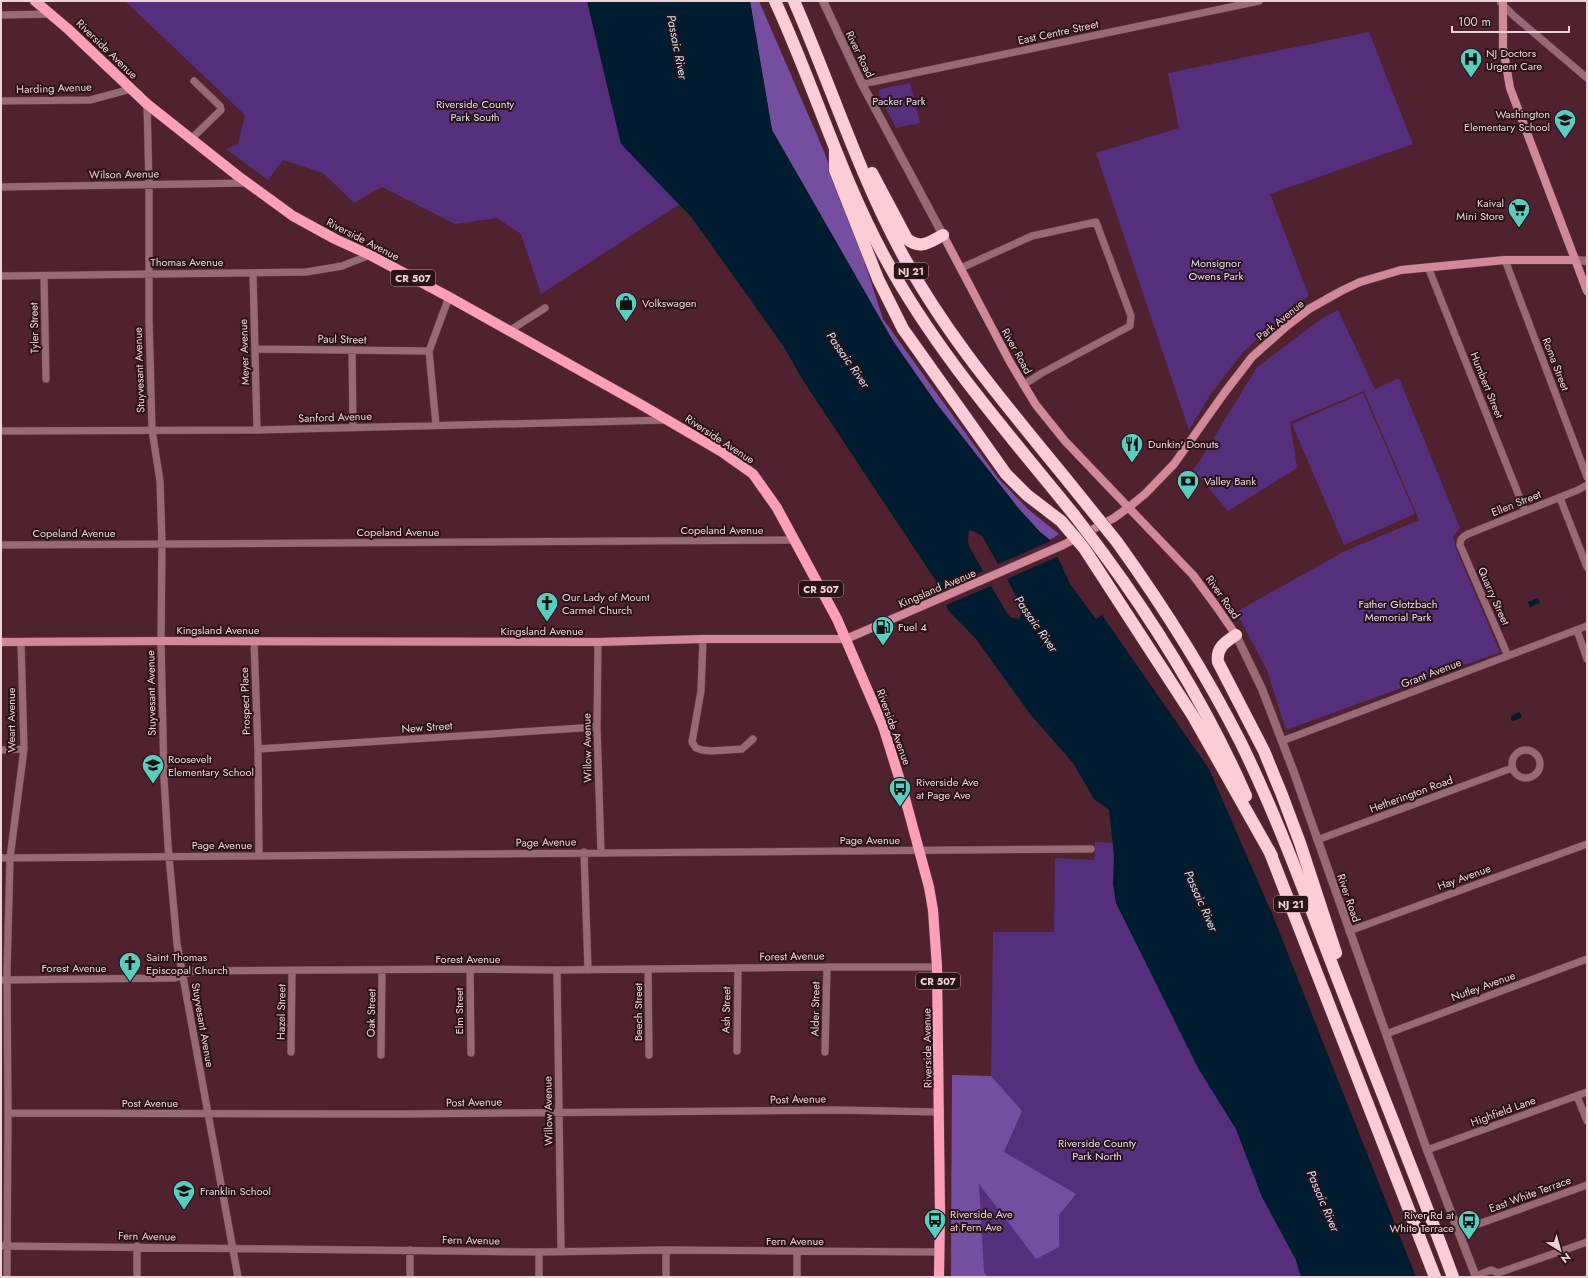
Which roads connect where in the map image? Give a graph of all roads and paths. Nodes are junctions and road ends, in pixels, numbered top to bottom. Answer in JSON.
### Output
{"nodes":[{"id":1,"x":35,"y":1,"type":"edge"},
{"id":2,"x":775,"y":1,"type":"edge"},
{"id":3,"x":794,"y":1,"type":"edge"},
{"id":4,"x":823,"y":1,"type":"edge"},
{"id":5,"x":1259,"y":1,"type":"edge"},
{"id":6,"x":1502,"y":2,"type":"edge"},
{"id":7,"x":51,"y":14,"type":"junction"},
{"id":8,"x":1,"y":15,"type":"edge"},
{"id":9,"x":816,"y":54,"type":"junction"},
{"id":10,"x":1587,"y":78,"type":"edge"},
{"id":11,"x":194,"y":81,"type":"dead end"},
{"id":12,"x":862,"y":84,"type":"junction"},
{"id":13,"x":130,"y":89,"type":"junction"},
{"id":14,"x":1,"y":101,"type":"edge"},
{"id":15,"x":147,"y":104,"type":"junction"},
{"id":16,"x":191,"y":139,"type":"junction"},
{"id":17,"x":835,"y":148,"type":"junction"},
{"id":18,"x":248,"y":183,"type":"junction"},
{"id":19,"x":149,"y":185,"type":"junction"},
{"id":20,"x":1,"y":186,"type":"edge"},
{"id":21,"x":943,"y":235,"type":"junction"},
{"id":22,"x":370,"y":255,"type":"junction"},
{"id":23,"x":1505,"y":260,"type":"junction"},
{"id":24,"x":1575,"y":260,"type":"junction"},
{"id":25,"x":1587,"y":261,"type":"edge"},
{"id":26,"x":961,"y":268,"type":"junction"},
{"id":27,"x":1428,"y":268,"type":"junction"},
{"id":28,"x":253,"y":273,"type":"junction"},
{"id":29,"x":150,"y":274,"type":"junction"},
{"id":30,"x":1,"y":276,"type":"edge"},
{"id":31,"x":44,"y":276,"type":"junction"},
{"id":32,"x":1587,"y":291,"type":"edge"},
{"id":33,"x":449,"y":297,"type":"junction"},
{"id":34,"x":545,"y":308,"type":"dead end"},
{"id":35,"x":509,"y":331,"type":"junction"},
{"id":36,"x":255,"y":349,"type":"junction"},
{"id":37,"x":352,"y":350,"type":"junction"},
{"id":38,"x":429,"y":350,"type":"junction"},
{"id":39,"x":46,"y":379,"type":"dead end"},
{"id":40,"x":1023,"y":384,"type":"junction"},
{"id":41,"x":669,"y":420,"type":"junction"},
{"id":42,"x":436,"y":425,"type":"junction"},
{"id":43,"x":353,"y":427,"type":"junction"},
{"id":44,"x":152,"y":430,"type":"junction"},
{"id":45,"x":257,"y":430,"type":"junction"},
{"id":46,"x":1,"y":431,"type":"edge"},
{"id":47,"x":1587,"y":477,"type":"edge"},
{"id":48,"x":1587,"y":485,"type":"edge"},
{"id":49,"x":1560,"y":498,"type":"junction"},
{"id":50,"x":1129,"y":507,"type":"junction"},
{"id":51,"x":1525,"y":511,"type":"junction"},
{"id":52,"x":1076,"y":538,"type":"junction"},
{"id":53,"x":794,"y":540,"type":"junction"},
{"id":54,"x":162,"y":544,"type":"junction"},
{"id":55,"x":1,"y":545,"type":"edge"},
{"id":56,"x":1063,"y":545,"type":"joint"},
{"id":57,"x":1460,"y":546,"type":"joint"},
{"id":58,"x":1587,"y":566,"type":"edge"},
{"id":59,"x":1587,"y":626,"type":"edge"},
{"id":60,"x":1577,"y":630,"type":"junction"},
{"id":61,"x":1236,"y":636,"type":"junction"},
{"id":62,"x":703,"y":638,"type":"junction"},
{"id":63,"x":846,"y":639,"type":"junction"},
{"id":64,"x":161,"y":641,"type":"junction"},
{"id":65,"x":1,"y":642,"type":"edge"},
{"id":66,"x":21,"y":642,"type":"junction"},
{"id":67,"x":254,"y":642,"type":"junction"},
{"id":68,"x":598,"y":642,"type":"junction"},
{"id":69,"x":1508,"y":656,"type":"junction"},
{"id":70,"x":1587,"y":659,"type":"edge"},
{"id":71,"x":597,"y":727,"type":"junction"},
{"id":72,"x":753,"y":740,"type":"dead end"},
{"id":73,"x":1282,"y":741,"type":"junction"},
{"id":74,"x":24,"y":749,"type":"junction"},
{"id":75,"x":258,"y":749,"type":"junction"},
{"id":76,"x":1,"y":750,"type":"edge"},
{"id":77,"x":1512,"y":768,"type":"junction"},
{"id":78,"x":1317,"y":840,"type":"junction"},
{"id":79,"x":1587,"y":844,"type":"edge"},
{"id":80,"x":1091,"y":849,"type":"dead end"},
{"id":81,"x":920,"y":851,"type":"junction"},
{"id":82,"x":584,"y":852,"type":"junction"},
{"id":83,"x":601,"y":853,"type":"junction"},
{"id":84,"x":169,"y":856,"type":"junction"},
{"id":85,"x":259,"y":856,"type":"junction"},
{"id":86,"x":1272,"y":856,"type":"junction"},
{"id":87,"x":1,"y":858,"type":"edge"},
{"id":88,"x":10,"y":858,"type":"junction"},
{"id":89,"x":1349,"y":931,"type":"junction"},
{"id":90,"x":1587,"y":959,"type":"edge"},
{"id":91,"x":827,"y":967,"type":"junction"},
{"id":92,"x":938,"y":967,"type":"junction"},
{"id":93,"x":738,"y":968,"type":"junction"},
{"id":94,"x":470,"y":969,"type":"junction"},
{"id":95,"x":648,"y":969,"type":"junction"},
{"id":96,"x":557,"y":970,"type":"junction"},
{"id":97,"x":588,"y":970,"type":"junction"},
{"id":98,"x":292,"y":971,"type":"junction"},
{"id":99,"x":382,"y":971,"type":"junction"},
{"id":100,"x":183,"y":976,"type":"junction"},
{"id":101,"x":4,"y":980,"type":"edge"},
{"id":102,"x":1386,"y":1034,"type":"junction"},
{"id":103,"x":1359,"y":1035,"type":"junction"},
{"id":104,"x":291,"y":1052,"type":"dead end"},
{"id":105,"x":737,"y":1052,"type":"dead end"},
{"id":106,"x":825,"y":1052,"type":"dead end"},
{"id":107,"x":470,"y":1053,"type":"dead end"},
{"id":108,"x":381,"y":1055,"type":"dead end"},
{"id":109,"x":649,"y":1055,"type":"dead end"},
{"id":110,"x":1587,"y":1092,"type":"edge"},
{"id":111,"x":1577,"y":1096,"type":"junction"},
{"id":112,"x":559,"y":1112,"type":"junction"},
{"id":113,"x":940,"y":1112,"type":"junction"},
{"id":114,"x":8,"y":1113,"type":"junction"},
{"id":115,"x":207,"y":1114,"type":"junction"},
{"id":116,"x":1587,"y":1121,"type":"edge"},
{"id":117,"x":1427,"y":1150,"type":"junction"},
{"id":118,"x":1587,"y":1185,"type":"edge"},
{"id":119,"x":1459,"y":1231,"type":"junction"},
{"id":120,"x":1587,"y":1242,"type":"edge"},
{"id":121,"x":4,"y":1246,"type":"edge"},
{"id":122,"x":137,"y":1246,"type":"junction"},
{"id":123,"x":233,"y":1248,"type":"junction"},
{"id":124,"x":410,"y":1250,"type":"junction"},
{"id":125,"x":666,"y":1250,"type":"junction"},
{"id":126,"x":561,"y":1251,"type":"junction"},
{"id":127,"x":539,"y":1252,"type":"junction"},
{"id":128,"x":797,"y":1252,"type":"junction"},
{"id":129,"x":940,"y":1252,"type":"junction"},
{"id":130,"x":1497,"y":1275,"type":"edge"},
{"id":131,"x":1476,"y":1276,"type":"edge"},
{"id":132,"x":7,"y":1277,"type":"edge"},
{"id":133,"x":137,"y":1277,"type":"edge"},
{"id":134,"x":238,"y":1277,"type":"edge"},
{"id":135,"x":410,"y":1277,"type":"edge"},
{"id":136,"x":539,"y":1277,"type":"edge"},
{"id":137,"x":666,"y":1277,"type":"edge"},
{"id":138,"x":797,"y":1277,"type":"edge"},
{"id":139,"x":939,"y":1277,"type":"edge"},
{"id":140,"x":1435,"y":1277,"type":"edge"},
{"id":141,"x":1453,"y":1277,"type":"edge"}],
"edges":[{"from":1,"to":7,"type":"main road","name":"Riverside Avenue","number":"CR 507"},
{"from":2,"to":17,"type":"highway","number":"NJ 21"},
{"from":3,"to":9,"type":"highway","number":"NJ 21"},
{"from":4,"to":12,"type":"street","name":"River Road"},
{"from":5,"to":12,"type":"street","name":"East Centre Street"},
{"from":6,"to":10,"type":"street"},
{"from":6,"to":24,"type":"main road"},
{"from":7,"to":8,"type":"street"},
{"from":7,"to":13,"type":"main road","name":"Riverside Avenue","number":"CR 507"},
{"from":9,"to":21,"type":"highway"},
{"from":9,"to":103,"type":"highway","number":"NJ 21","bridge":true},
{"from":11,"to":16,"type":"street"},
{"from":12,"to":21,"type":"street","name":"River Road"},
{"from":13,"to":14,"type":"street","name":"Harding Avenue"},
{"from":13,"to":15,"type":"main road","name":"Riverside Avenue","number":"CR 507"},
{"from":15,"to":16,"type":"main road","name":"Riverside Avenue","number":"CR 507"},
{"from":15,"to":19,"type":"street","name":"Stuyvesant Avenue"},
{"from":16,"to":18,"type":"main road","name":"Riverside Avenue","number":"CR 507"},
{"from":17,"to":52,"type":"highway"},
{"from":17,"to":86,"type":"highway","number":"NJ 21","bridge":true},
{"from":18,"to":19,"type":"street","name":"Wilson Avenue"},
{"from":18,"to":22,"type":"main road","name":"Riverside Avenue","number":"CR 507"},
{"from":19,"to":20,"type":"street","name":"Wilson Avenue"},
{"from":19,"to":29,"type":"street","name":"Stuyvesant Avenue"},
{"from":21,"to":26,"type":"main road","name":"River Road"},
{"from":22,"to":28,"type":"street","name":"Thomas Avenue"},
{"from":22,"to":33,"type":"main road","name":"Riverside Avenue","number":"CR 507"},
{"from":23,"to":24,"type":"main road","name":"Park Avenue"},
{"from":23,"to":27,"type":"main road","name":"Park Avenue"},
{"from":23,"to":47,"type":"street","name":"Roma Street"},
{"from":24,"to":25,"type":"street","name":"Park Avenue"},
{"from":24,"to":32,"type":"main road"},
{"from":26,"to":40,"type":"main road","name":"River Road"},
{"from":26,"to":40,"type":"street"},
{"from":27,"to":50,"type":"main road","name":"Park Avenue"},
{"from":27,"to":51,"type":"street","name":"Humbert Street"},
{"from":28,"to":29,"type":"street","name":"Thomas Avenue"},
{"from":28,"to":36,"type":"street","name":"Meyer Avenue"},
{"from":29,"to":31,"type":"street","name":"Thomas Avenue"},
{"from":29,"to":44,"type":"street","name":"Stuyvesant Avenue"},
{"from":30,"to":31,"type":"street","name":"Thomas Avenue"},
{"from":31,"to":39,"type":"street","name":"Tyler Street"},
{"from":33,"to":35,"type":"main road","name":"Riverside Avenue","number":"CR 507"},
{"from":33,"to":38,"type":"street"},
{"from":34,"to":35,"type":"street"},
{"from":35,"to":41,"type":"main road","name":"Riverside Avenue","number":"CR 507"},
{"from":36,"to":37,"type":"street","name":"Paul Street"},
{"from":36,"to":45,"type":"street","name":"Meyer Avenue"},
{"from":37,"to":38,"type":"street","name":"Paul Street"},
{"from":37,"to":43,"type":"street"},
{"from":38,"to":42,"type":"street"},
{"from":40,"to":50,"type":"main road","name":"River Road"},
{"from":41,"to":42,"type":"street","name":"Sanford Avenue"},
{"from":41,"to":53,"type":"main road","name":"Riverside Avenue","number":"CR 507"},
{"from":42,"to":43,"type":"street","name":"Sanford Avenue"},
{"from":43,"to":45,"type":"street","name":"Sanford Avenue"},
{"from":44,"to":45,"type":"street","name":"Sanford Avenue"},
{"from":44,"to":46,"type":"street","name":"Sanford Avenue"},
{"from":44,"to":54,"type":"street","name":"Stuyvesant Avenue"},
{"from":48,"to":49,"type":"street","name":"Ellen Street"},
{"from":49,"to":51,"type":"street","name":"Ellen Street"},
{"from":49,"to":58,"type":"street"},
{"from":50,"to":52,"type":"main road","name":"Park Avenue"},
{"from":50,"to":61,"type":"main road","name":"River Road"},
{"from":51,"to":57,"type":"street","name":"Ellen Street"},
{"from":52,"to":56,"type":"main road","name":"Park Avenue"},
{"from":52,"to":86,"type":"highway"},
{"from":53,"to":54,"type":"street","name":"Copeland Avenue"},
{"from":53,"to":63,"type":"main road","name":"Riverside Avenue","number":"CR 507"},
{"from":54,"to":55,"type":"street","name":"Copeland Avenue"},
{"from":54,"to":64,"type":"street","name":"Stuyvesant Avenue"},
{"from":56,"to":63,"type":"main road","name":"Kingsland Avenue"},
{"from":57,"to":69,"type":"street","name":"Quarry Street"},
{"from":59,"to":60,"type":"street","name":"Grant Avenue"},
{"from":60,"to":69,"type":"street","name":"Grant Avenue"},
{"from":60,"to":70,"type":"street"},
{"from":61,"to":73,"type":"street","name":"River Road"},
{"from":61,"to":103,"type":"highway"},
{"from":62,"to":63,"type":"main road","name":"Kingsland Avenue"},
{"from":62,"to":68,"type":"main road","name":"Kingsland Avenue"},
{"from":62,"to":72,"type":"street"},
{"from":63,"to":81,"type":"main road","name":"Riverside Avenue","number":"CR 507"},
{"from":64,"to":66,"type":"main road","name":"Kingsland Avenue"},
{"from":64,"to":67,"type":"main road","name":"Kingsland Avenue"},
{"from":64,"to":84,"type":"street","name":"Stuyvesant Avenue"},
{"from":65,"to":66,"type":"main road","name":"Kingsland Avenue"},
{"from":66,"to":74,"type":"street","name":"Weart Avenue"},
{"from":67,"to":68,"type":"main road","name":"Kingsland Avenue"},
{"from":67,"to":75,"type":"street","name":"Prospect Place"},
{"from":68,"to":71,"type":"street","name":"Willow Avenue"},
{"from":69,"to":73,"type":"street","name":"Grant Avenue"},
{"from":71,"to":75,"type":"street","name":"New Street"},
{"from":71,"to":83,"type":"street","name":"Willow Avenue"},
{"from":73,"to":78,"type":"street","name":"River Road"},
{"from":74,"to":76,"type":"street"},
{"from":74,"to":88,"type":"street","name":"Weart Avenue"},
{"from":75,"to":85,"type":"street","name":"Prospect Place"},
{"from":77,"to":77,"type":"street"},
{"from":77,"to":78,"type":"street","name":"Hetherington Road"},
{"from":78,"to":89,"type":"street","name":"River Road"},
{"from":79,"to":89,"type":"street","name":"Hay Avenue"},
{"from":80,"to":81,"type":"street","name":"Page Avenue"},
{"from":81,"to":83,"type":"street","name":"Page Avenue"},
{"from":81,"to":92,"type":"main road","name":"Riverside Avenue","number":"CR 507"},
{"from":82,"to":83,"type":"street","name":"Page Avenue"},
{"from":82,"to":85,"type":"street","name":"Page Avenue"},
{"from":82,"to":97,"type":"street"},
{"from":84,"to":85,"type":"street","name":"Page Avenue"},
{"from":84,"to":88,"type":"street","name":"Page Avenue"},
{"from":84,"to":100,"type":"street","name":"Stuyvesant Avenue"},
{"from":86,"to":140,"type":"highway","number":"NJ 21"},
{"from":87,"to":88,"type":"street","name":"Page Avenue"},
{"from":88,"to":101,"type":"street","name":"Weart Avenue"},
{"from":89,"to":102,"type":"street","name":"River Road"},
{"from":90,"to":102,"type":"street","name":"Nutley Avenue"},
{"from":91,"to":92,"type":"street","name":"Forest Avenue"},
{"from":91,"to":93,"type":"street","name":"Forest Avenue"},
{"from":91,"to":106,"type":"street","name":"Alder Street"},
{"from":92,"to":113,"type":"main road","name":"Riverside Avenue","number":"CR 507"},
{"from":93,"to":95,"type":"street","name":"Forest Avenue"},
{"from":93,"to":105,"type":"street","name":"Ash Street"},
{"from":94,"to":96,"type":"street","name":"Forest Avenue"},
{"from":94,"to":99,"type":"street","name":"Forest Avenue"},
{"from":94,"to":107,"type":"street","name":"Elm Street"},
{"from":95,"to":97,"type":"street","name":"Forest Avenue"},
{"from":95,"to":109,"type":"street","name":"Beech Street"},
{"from":96,"to":97,"type":"street","name":"Forest Avenue"},
{"from":96,"to":112,"type":"street","name":"Willow Avenue"},
{"from":98,"to":99,"type":"street","name":"Forest Avenue"},
{"from":98,"to":100,"type":"street","name":"Forest Avenue"},
{"from":98,"to":104,"type":"street","name":"Hazel Street"},
{"from":99,"to":108,"type":"street","name":"Oak Street"},
{"from":100,"to":101,"type":"street","name":"Forest Avenue"},
{"from":100,"to":115,"type":"street","name":"Stuyvesant Avenue"},
{"from":101,"to":114,"type":"street","name":"Weart Avenue"},
{"from":102,"to":117,"type":"street","name":"River Road"},
{"from":103,"to":141,"type":"highway","number":"NJ 21"},
{"from":110,"to":111,"type":"street","name":"Highfield Lane"},
{"from":111,"to":116,"type":"street"},
{"from":111,"to":117,"type":"street","name":"Highfield Lane"},
{"from":112,"to":113,"type":"street","name":"Post Avenue"},
{"from":112,"to":115,"type":"street","name":"Post Avenue"},
{"from":112,"to":126,"type":"street","name":"Willow Avenue"},
{"from":113,"to":129,"type":"main road","name":"Riverside Avenue","number":"CR 507"},
{"from":114,"to":115,"type":"street","name":"Post Avenue"},
{"from":114,"to":121,"type":"street","name":"Weart Avenue"},
{"from":115,"to":123,"type":"street","name":"Stuyvesant Avenue"},
{"from":117,"to":119,"type":"street","name":"River Road"},
{"from":118,"to":119,"type":"street","name":"East White Terrace"},
{"from":119,"to":131,"type":"street","name":"River Road"},
{"from":120,"to":130,"type":"street"},
{"from":121,"to":122,"type":"street","name":"Fern Avenue"},
{"from":121,"to":132,"type":"street","name":"Weart Avenue"},
{"from":122,"to":123,"type":"street","name":"Fern Avenue"},
{"from":122,"to":133,"type":"street"},
{"from":123,"to":124,"type":"street","name":"Fern Avenue"},
{"from":123,"to":134,"type":"street","name":"Stuyvesant Avenue"},
{"from":124,"to":127,"type":"street","name":"Fern Avenue"},
{"from":124,"to":135,"type":"street"},
{"from":125,"to":126,"type":"street","name":"Fern Avenue"},
{"from":125,"to":128,"type":"street","name":"Fern Avenue"},
{"from":125,"to":137,"type":"street"},
{"from":126,"to":127,"type":"street","name":"Fern Avenue"},
{"from":127,"to":136,"type":"street"},
{"from":128,"to":129,"type":"street","name":"Fern Avenue"},
{"from":128,"to":138,"type":"street"},
{"from":129,"to":139,"type":"main road","name":"Riverside Avenue","number":"CR 507"},
{"from":130,"to":131,"type":"street"}]}
